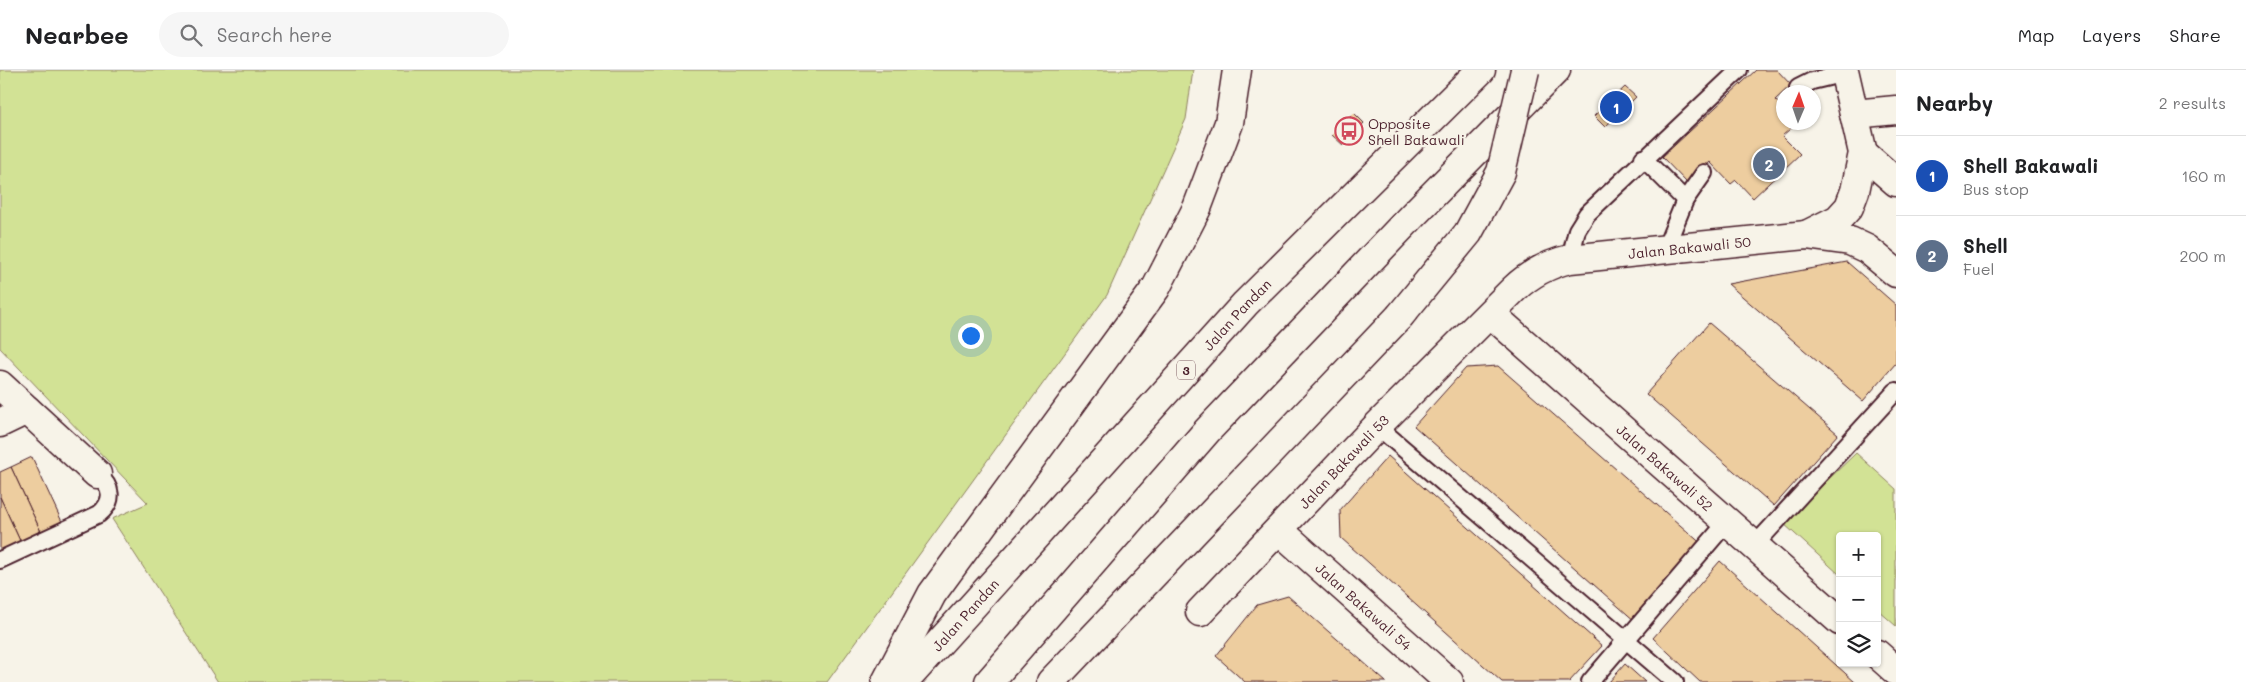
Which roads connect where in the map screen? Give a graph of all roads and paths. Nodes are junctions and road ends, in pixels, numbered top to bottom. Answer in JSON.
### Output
{"nodes":[{"id":1,"x":1238,"y":70,"type":"edge"},
{"id":2,"x":1481,"y":70,"type":"edge"},
{"id":3,"x":1524,"y":70,"type":"edge"},
{"id":4,"x":1556,"y":70,"type":"edge"},
{"id":5,"x":1738,"y":70,"type":"edge"},
{"id":6,"x":1845,"y":72,"type":"edge"},
{"id":7,"x":1805,"y":85,"type":"edge"},
{"id":8,"x":1896,"y":110,"type":"edge"},
{"id":9,"x":1854,"y":114,"type":"junction"},
{"id":10,"x":1863,"y":153,"type":"junction"},
{"id":11,"x":1643,"y":158,"type":"junction"},
{"id":12,"x":1704,"y":173,"type":"dead end"},
{"id":13,"x":1896,"y":182,"type":"edge"},
{"id":14,"x":1685,"y":200,"type":"junction"},
{"id":15,"x":1806,"y":235,"type":"junction"},
{"id":16,"x":1665,"y":249,"type":"junction"},
{"id":17,"x":1570,"y":259,"type":"junction"},
{"id":18,"x":1896,"y":273,"type":"edge"},
{"id":19,"x":1491,"y":314,"type":"junction"},
{"id":20,"x":0,"y":385,"type":"edge"},
{"id":21,"x":1896,"y":391,"type":"edge"},
{"id":22,"x":26,"y":410,"type":"junction"},
{"id":23,"x":0,"y":423,"type":"edge"},
{"id":24,"x":1378,"y":426,"type":"junction"},
{"id":25,"x":97,"y":474,"type":"joint"},
{"id":26,"x":1727,"y":522,"type":"junction"},
{"id":27,"x":1279,"y":530,"type":"junction"},
{"id":28,"x":1754,"y":546,"type":"junction"},
{"id":29,"x":0,"y":560,"type":"edge"},
{"id":30,"x":1200,"y":612,"type":"dead end"},
{"id":31,"x":1836,"y":618,"type":"edge"},
{"id":32,"x":1627,"y":640,"type":"junction"},
{"id":33,"x":1881,"y":658,"type":"edge"},
{"id":34,"x":1896,"y":671,"type":"edge"},
{"id":35,"x":886,"y":682,"type":"edge"},
{"id":36,"x":904,"y":682,"type":"edge"},
{"id":37,"x":989,"y":682,"type":"edge"},
{"id":38,"x":1051,"y":682,"type":"edge"},
{"id":39,"x":1449,"y":682,"type":"edge"},
{"id":40,"x":1590,"y":682,"type":"edge"},
{"id":41,"x":1675,"y":682,"type":"edge"}],
"edges":[{"from":1,"to":35,"type":"main road"},
{"from":2,"to":36,"type":"main road","name":"Jalan Pandan","number":"3"},
{"from":3,"to":38,"type":"main road","bridge":true},
{"from":4,"to":37,"type":"main road"},
{"from":5,"to":11,"type":"lane"},
{"from":6,"to":7,"type":"lane"},
{"from":6,"to":9,"type":"main road"},
{"from":8,"to":9,"type":"main road"},
{"from":9,"to":10,"type":"main road"},
{"from":10,"to":13,"type":"main road"},
{"from":10,"to":15,"type":"main road"},
{"from":11,"to":14,"type":"lane"},
{"from":11,"to":17,"type":"lane"},
{"from":12,"to":14,"type":"lane"},
{"from":14,"to":16,"type":"lane"},
{"from":15,"to":16,"type":"main road","name":"Jalan Bakawali 50"},
{"from":15,"to":18,"type":"main road","name":"Jalan Bakawali 50"},
{"from":16,"to":17,"type":"main road","name":"Jalan Bakawali 50"},
{"from":17,"to":19,"type":"main road","name":"Jalan Bakawali 50"},
{"from":19,"to":24,"type":"main road","name":"Jalan Bakawali 53"},
{"from":19,"to":26,"type":"main road","name":"Jalan Bakawali 52"},
{"from":20,"to":22,"type":"main road"},
{"from":21,"to":28,"type":"lane"},
{"from":22,"to":23,"type":"main road"},
{"from":22,"to":25,"type":"main road"},
{"from":24,"to":27,"type":"main road","name":"Jalan Bakawali 53"},
{"from":24,"to":32,"type":"lane"},
{"from":25,"to":29,"type":"lane"},
{"from":26,"to":28,"type":"main road","name":"Jalan Bakawali 52"},
{"from":26,"to":32,"type":"lane"},
{"from":27,"to":30,"type":"main road","name":"Jalan Bakawali 53"},
{"from":27,"to":39,"type":"main road","name":"Jalan Bakawali 54"},
{"from":28,"to":31,"type":"main road","name":"Jalan Bakawali 52"},
{"from":32,"to":40,"type":"lane"},
{"from":32,"to":41,"type":"lane"},
{"from":33,"to":34,"type":"main road"}]}
